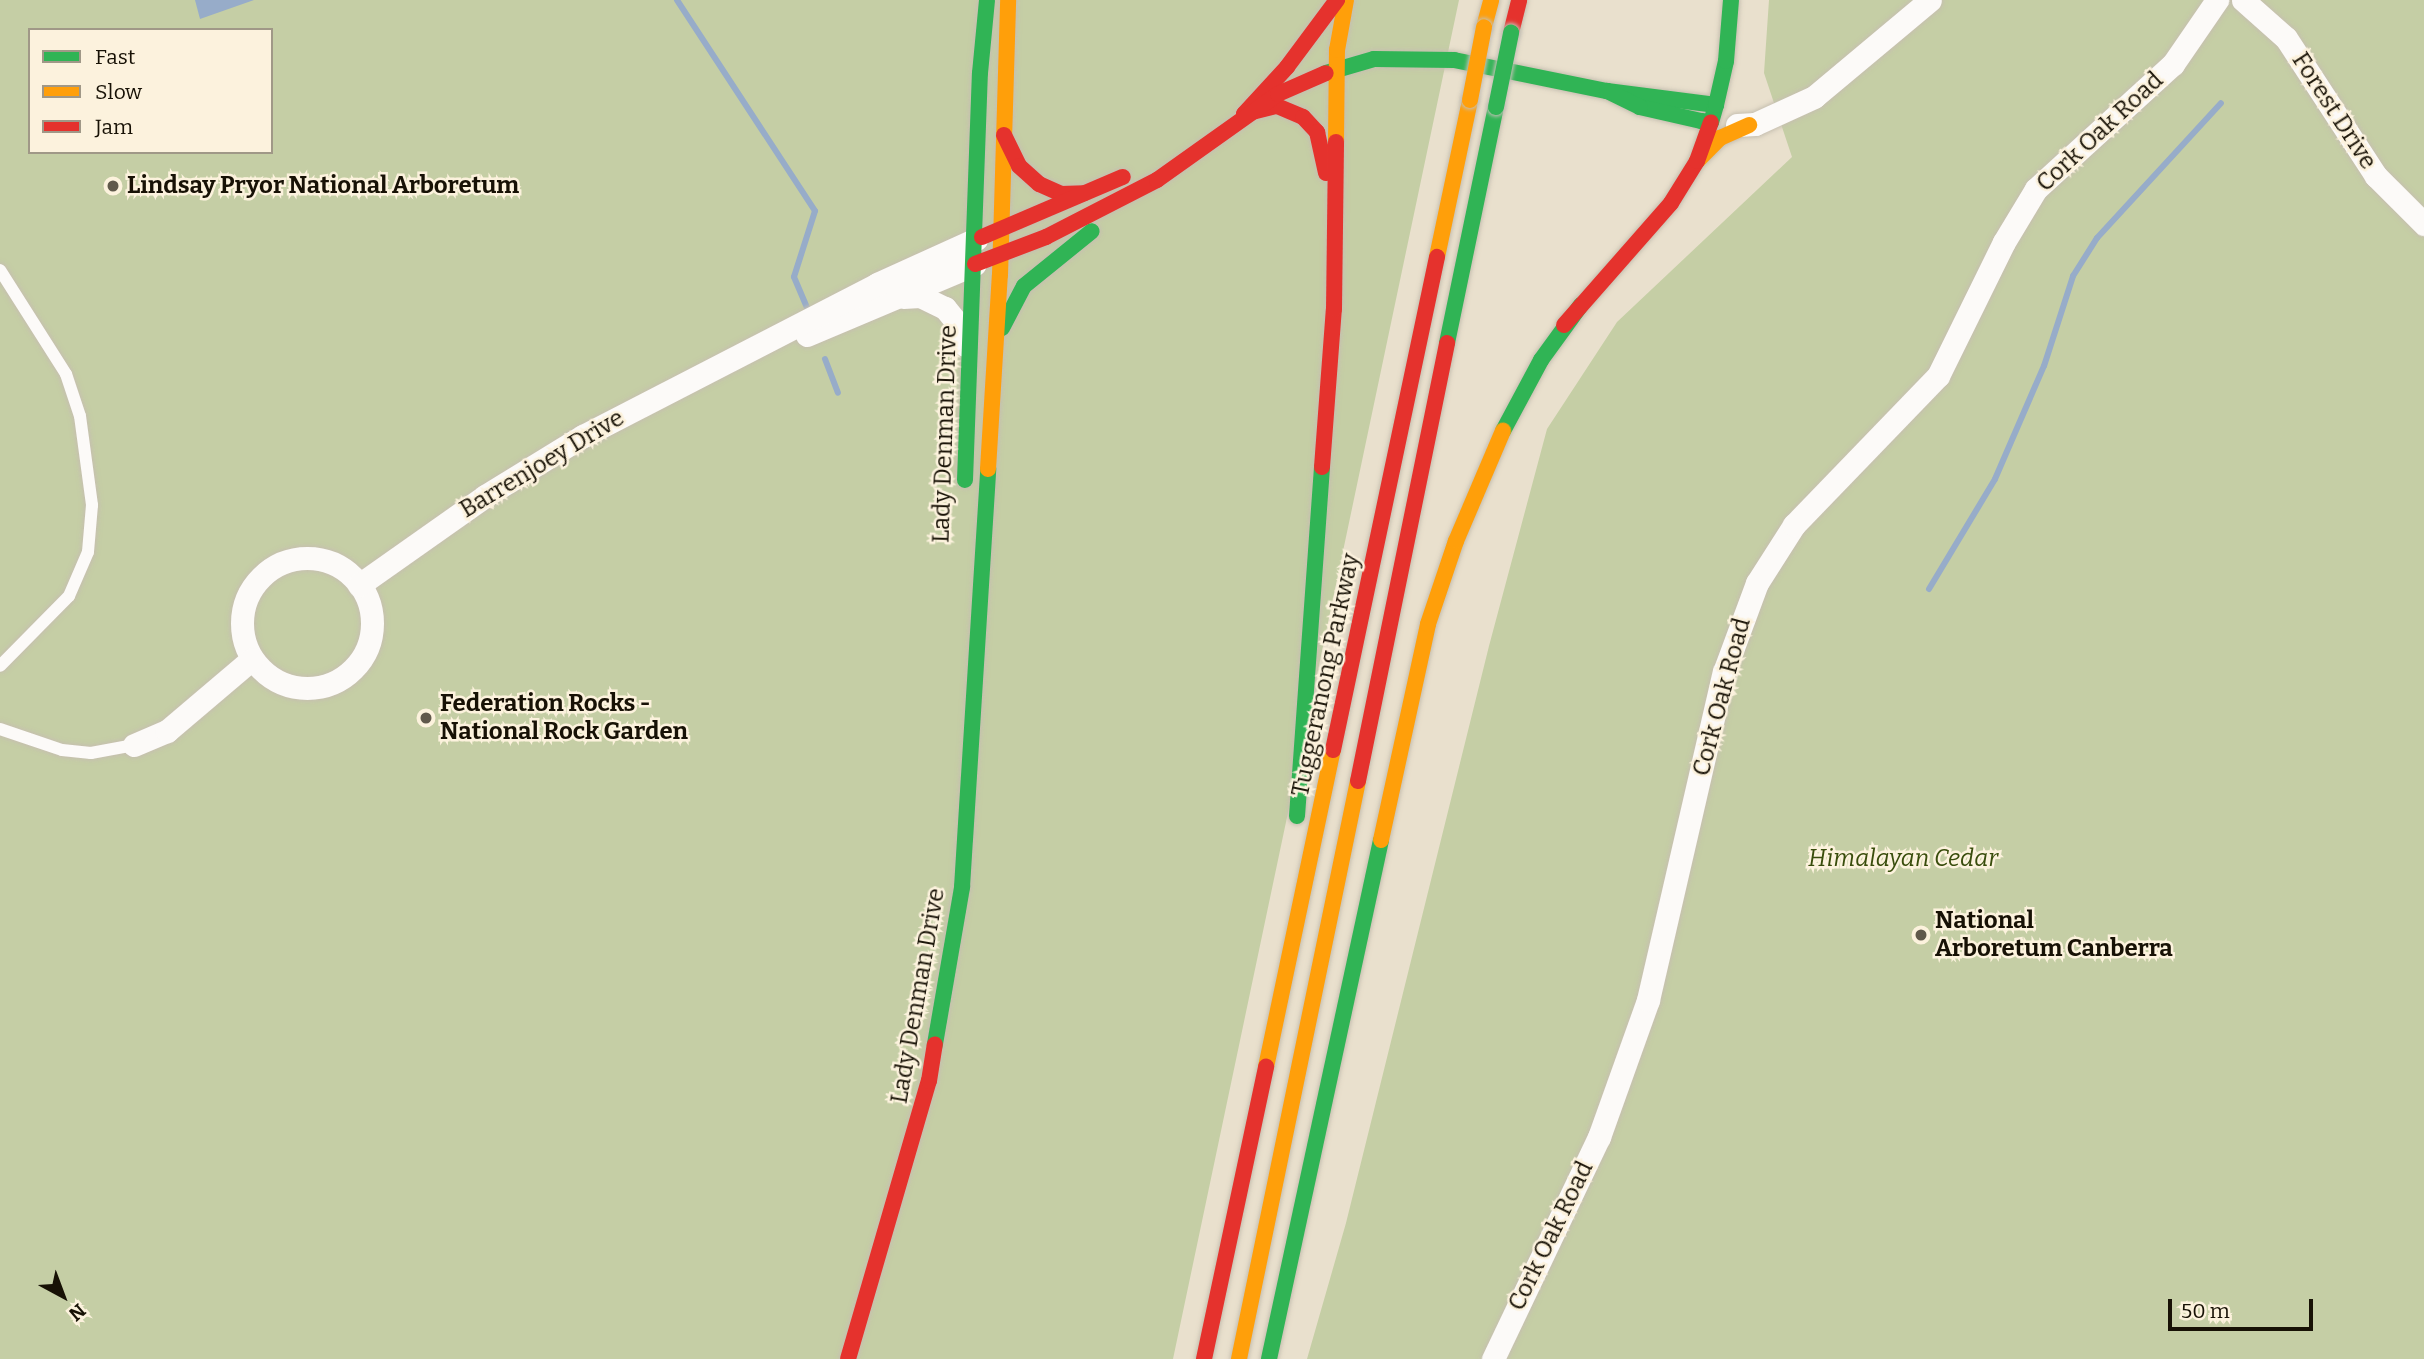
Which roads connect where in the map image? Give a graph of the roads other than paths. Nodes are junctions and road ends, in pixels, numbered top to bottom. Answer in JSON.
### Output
{"nodes":[{"id":1,"x":987,"y":0,"type":"edge"},
{"id":2,"x":1008,"y":0,"type":"edge"},
{"id":3,"x":1337,"y":0,"type":"edge"},
{"id":4,"x":1346,"y":0,"type":"edge"},
{"id":5,"x":1491,"y":0,"type":"edge"},
{"id":6,"x":1518,"y":0,"type":"edge"},
{"id":7,"x":1731,"y":0,"type":"edge"},
{"id":8,"x":1930,"y":0,"type":"edge"},
{"id":9,"x":2217,"y":0,"type":"edge"},
{"id":10,"x":2243,"y":0,"type":"edge"},
{"id":11,"x":1336,"y":69,"type":"junction"},
{"id":12,"x":1776,"y":113,"type":"junction"},
{"id":13,"x":1244,"y":114,"type":"junction"},
{"id":14,"x":1714,"y":114,"type":"junction"},
{"id":15,"x":1749,"y":125,"type":"junction"},
{"id":16,"x":1003,"y":133,"type":"junction"},
{"id":17,"x":1217,"y":134,"type":"junction"},
{"id":18,"x":1697,"y":161,"type":"junction"},
{"id":19,"x":1178,"y":167,"type":"junction"},
{"id":20,"x":1084,"y":193,"type":"junction"},
{"id":21,"x":1332,"y":202,"type":"junction"},
{"id":22,"x":2424,"y":224,"type":"edge"},
{"id":23,"x":1000,"y":229,"type":"junction"},
{"id":24,"x":976,"y":239,"type":"junction"},
{"id":25,"x":1000,"y":254,"type":"junction"},
{"id":26,"x":975,"y":264,"type":"junction"},
{"id":27,"x":0,"y":270,"type":"edge"},
{"id":28,"x":897,"y":299,"type":"junction"},
{"id":29,"x":1581,"y":305,"type":"junction"},
{"id":30,"x":996,"y":343,"type":"junction"},
{"id":31,"x":734,"y":361,"type":"junction"},
{"id":32,"x":969,"y":365,"type":"junction"},
{"id":33,"x":1479,"y":443,"type":"dead end"},
{"id":34,"x":965,"y":500,"type":"dead end"},
{"id":35,"x":964,"y":568,"type":"dead end"},
{"id":36,"x":359,"y":585,"type":"junction"},
{"id":37,"x":1410,"y":619,"type":"dead end"},
{"id":38,"x":252,"y":659,"type":"junction"},
{"id":39,"x":0,"y":666,"type":"edge"},
{"id":40,"x":969,"y":714,"type":"junction"},
{"id":41,"x":0,"y":729,"type":"edge"},
{"id":42,"x":134,"y":745,"type":"joint"},
{"id":43,"x":1326,"y":922,"type":"junction"},
{"id":44,"x":1274,"y":1030,"type":"junction"},
{"id":45,"x":848,"y":1359,"type":"edge"},
{"id":46,"x":1204,"y":1359,"type":"edge"},
{"id":47,"x":1239,"y":1359,"type":"edge"},
{"id":48,"x":1269,"y":1359,"type":"edge"},
{"id":49,"x":1493,"y":1359,"type":"edge"}],
"edges":[{"from":1,"to":24,"type":"main road","name":"Lady Denman Drive"},
{"from":2,"to":16,"type":"main road","name":"Lady Denman Drive"},
{"from":3,"to":13,"type":"main road"},
{"from":4,"to":11,"type":"main road"},
{"from":5,"to":44,"type":"main road","name":"Tuggeranong Parkway","bridge":true},
{"from":6,"to":43,"type":"main road","name":"Tuggeranong Parkway","bridge":true},
{"from":7,"to":14,"type":"main road"},
{"from":8,"to":12,"type":"street"},
{"from":9,"to":49,"type":"street","name":"Cork Oak Road"},
{"from":10,"to":22,"type":"street","name":"Forest Drive"},
{"from":11,"to":13,"type":"main road"},
{"from":11,"to":14,"type":"main road"},
{"from":11,"to":21,"type":"main road"},
{"from":12,"to":14,"type":"street"},
{"from":12,"to":15,"type":"street"},
{"from":13,"to":17,"type":"main road"},
{"from":13,"to":21,"type":"main road"},
{"from":14,"to":15,"type":"street"},
{"from":14,"to":18,"type":"main road"},
{"from":15,"to":18,"type":"main road"},
{"from":16,"to":20,"type":"main road"},
{"from":16,"to":23,"type":"main road","name":"Lady Denman Drive"},
{"from":17,"to":19,"type":"main road"},
{"from":17,"to":20,"type":"main road"},
{"from":18,"to":29,"type":"main road"},
{"from":19,"to":25,"type":"main road"},
{"from":19,"to":30,"type":"main road"},
{"from":20,"to":23,"type":"main road"},
{"from":21,"to":44,"type":"main road"},
{"from":23,"to":24,"type":"main road"},
{"from":23,"to":25,"type":"main road","name":"Lady Denman Drive"},
{"from":24,"to":26,"type":"main road","name":"Lady Denman Drive"},
{"from":24,"to":31,"type":"street","name":"Barrenjoey Drive"},
{"from":25,"to":26,"type":"main road","name":"Barrenjoey Drive"},
{"from":25,"to":30,"type":"main road","name":"Lady Denman Drive"},
{"from":26,"to":28,"type":"street","name":"Barrenjoey Drive"},
{"from":26,"to":32,"type":"main road","name":"Lady Denman Drive"},
{"from":27,"to":39,"type":"lane"},
{"from":28,"to":31,"type":"street","name":"Barrenjoey Drive"},
{"from":28,"to":32,"type":"street"},
{"from":29,"to":33,"type":"main road"},
{"from":29,"to":48,"type":"main road"},
{"from":30,"to":40,"type":"main road","name":"Lady Denman Drive"},
{"from":31,"to":36,"type":"street","name":"Barrenjoey Drive"},
{"from":32,"to":34,"type":"main road","name":"Lady Denman Drive"},
{"from":35,"to":40,"type":"main road","name":"Lady Denman Drive"},
{"from":36,"to":38,"type":"street"},
{"from":36,"to":38,"type":"street"},
{"from":37,"to":43,"type":"main road"},
{"from":38,"to":42,"type":"street"},
{"from":40,"to":45,"type":"main road","name":"Lady Denman Drive"},
{"from":41,"to":42,"type":"lane"},
{"from":43,"to":47,"type":"main road","name":"Tuggeranong Parkway"},
{"from":44,"to":46,"type":"main road","name":"Tuggeranong Parkway"}]}
